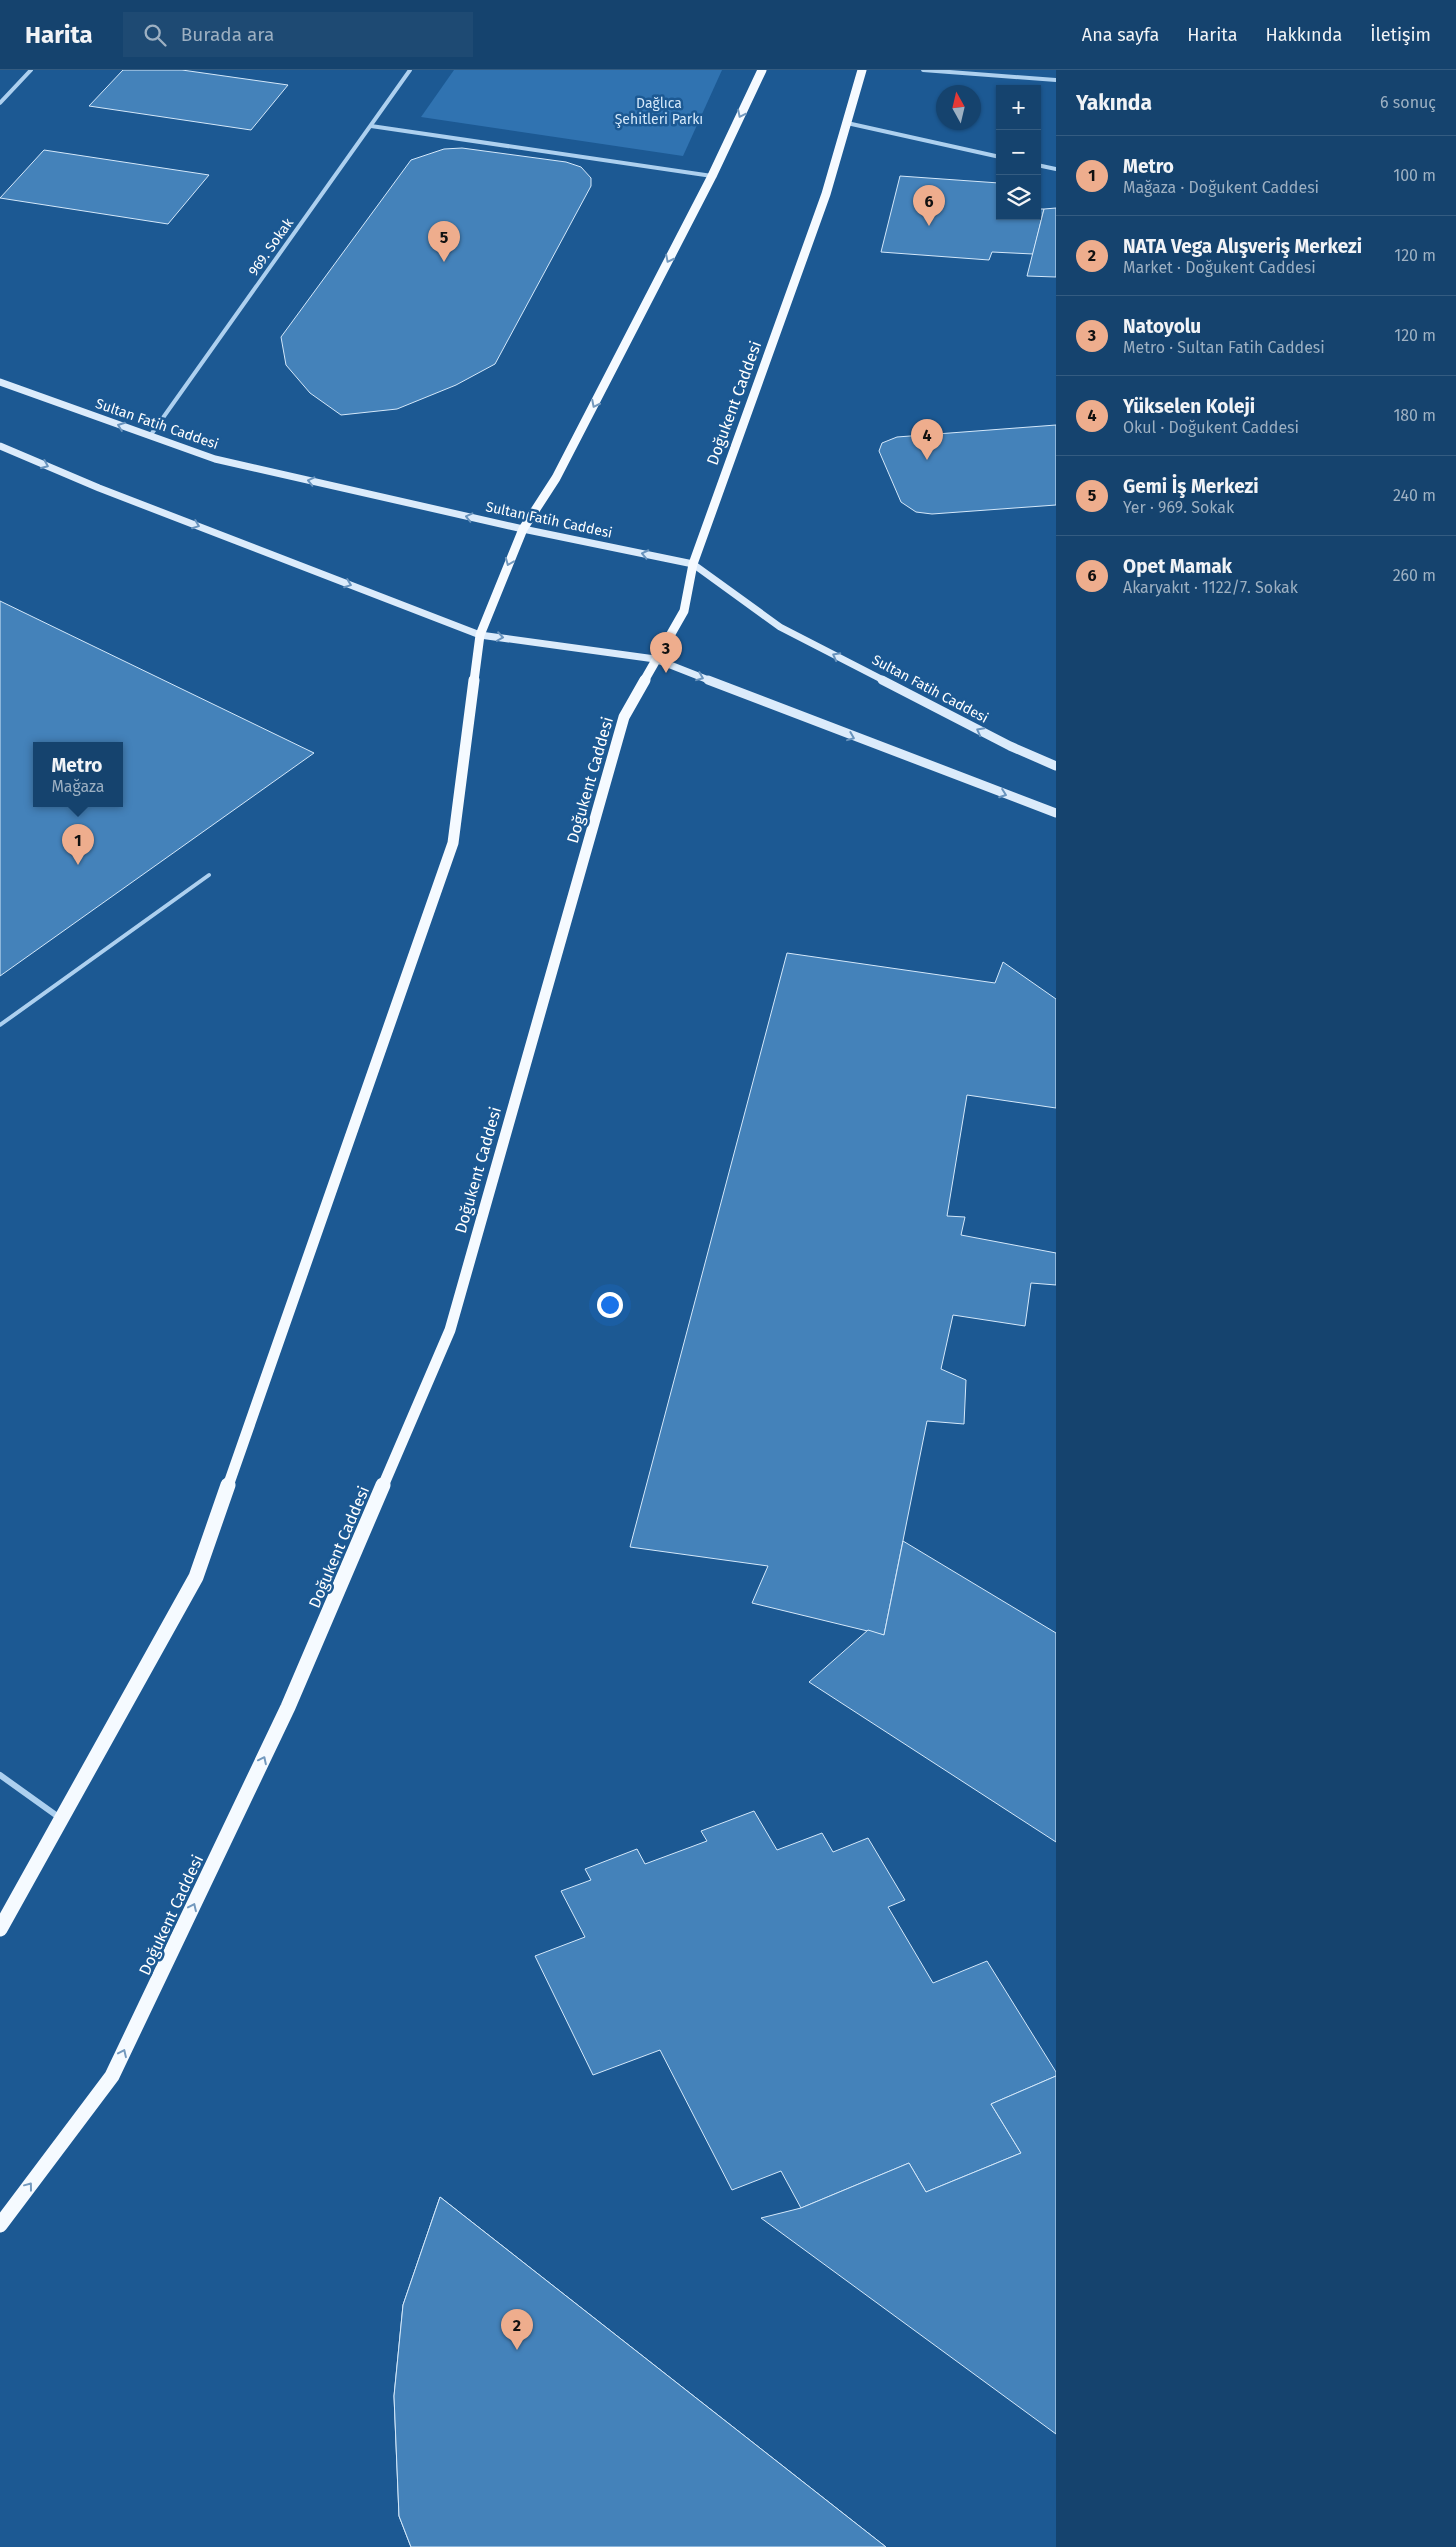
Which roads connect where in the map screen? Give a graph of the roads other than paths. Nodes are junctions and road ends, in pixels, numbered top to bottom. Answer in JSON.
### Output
{"nodes":[{"id":1,"x":31,"y":70,"type":"edge"},
{"id":2,"x":410,"y":70,"type":"edge"},
{"id":3,"x":762,"y":70,"type":"edge"},
{"id":4,"x":862,"y":70,"type":"edge"},
{"id":5,"x":923,"y":70,"type":"edge"},
{"id":6,"x":1056,"y":80,"type":"edge"},
{"id":7,"x":0,"y":103,"type":"edge"},
{"id":8,"x":847,"y":123,"type":"junction"},
{"id":9,"x":370,"y":126,"type":"junction"},
{"id":10,"x":996,"y":156,"type":"edge"},
{"id":11,"x":1041,"y":166,"type":"edge"},
{"id":12,"x":1056,"y":169,"type":"edge"},
{"id":13,"x":712,"y":176,"type":"junction"},
{"id":14,"x":0,"y":382,"type":"edge"},
{"id":15,"x":150,"y":436,"type":"junction"},
{"id":16,"x":0,"y":446,"type":"edge"},
{"id":17,"x":523,"y":529,"type":"junction"},
{"id":18,"x":693,"y":564,"type":"junction"},
{"id":19,"x":480,"y":634,"type":"junction"},
{"id":20,"x":655,"y":659,"type":"junction"},
{"id":21,"x":1056,"y":766,"type":"edge"},
{"id":22,"x":1056,"y":813,"type":"edge"},
{"id":23,"x":209,"y":875,"type":"dead end"},
{"id":24,"x":0,"y":1025,"type":"edge"},
{"id":25,"x":0,"y":1775,"type":"edge"},
{"id":26,"x":61,"y":1819,"type":"junction"},
{"id":27,"x":0,"y":1929,"type":"edge"},
{"id":28,"x":0,"y":2225,"type":"edge"}],
"edges":[{"from":1,"to":7,"type":"street"},
{"from":2,"to":9,"type":"street","name":"969. Sokak"},
{"from":3,"to":13,"type":"main road","one_way":true},
{"from":4,"to":8,"type":"main road","name":"Doğukent Caddesi"},
{"from":5,"to":6,"type":"street"},
{"from":8,"to":10,"type":"street"},
{"from":8,"to":18,"type":"main road","name":"Doğukent Caddesi"},
{"from":9,"to":13,"type":"street"},
{"from":9,"to":15,"type":"street","name":"969. Sokak"},
{"from":11,"to":12,"type":"street"},
{"from":13,"to":17,"type":"main road","one_way":true},
{"from":15,"to":14,"type":"main road","name":"Sultan Fatih Caddesi","one_way":true},
{"from":17,"to":15,"type":"main road","name":"Sultan Fatih Caddesi","one_way":true},
{"from":16,"to":19,"type":"main road","one_way":true},
{"from":18,"to":17,"type":"main road","name":"Sultan Fatih Caddesi","one_way":true},
{"from":17,"to":19,"type":"main road","one_way":true},
{"from":18,"to":20,"type":"main road","name":"Doğukent Caddesi"},
{"from":21,"to":18,"type":"main road","name":"Sultan Fatih Caddesi","one_way":true},
{"from":19,"to":20,"type":"main road","one_way":true},
{"from":19,"to":26,"type":"main road"},
{"from":20,"to":22,"type":"main road","one_way":true},
{"from":28,"to":20,"type":"main road","name":"Doğukent Caddesi","one_way":true},
{"from":23,"to":24,"type":"lane"},
{"from":25,"to":26,"type":"street"},
{"from":26,"to":27,"type":"main road"}]}
